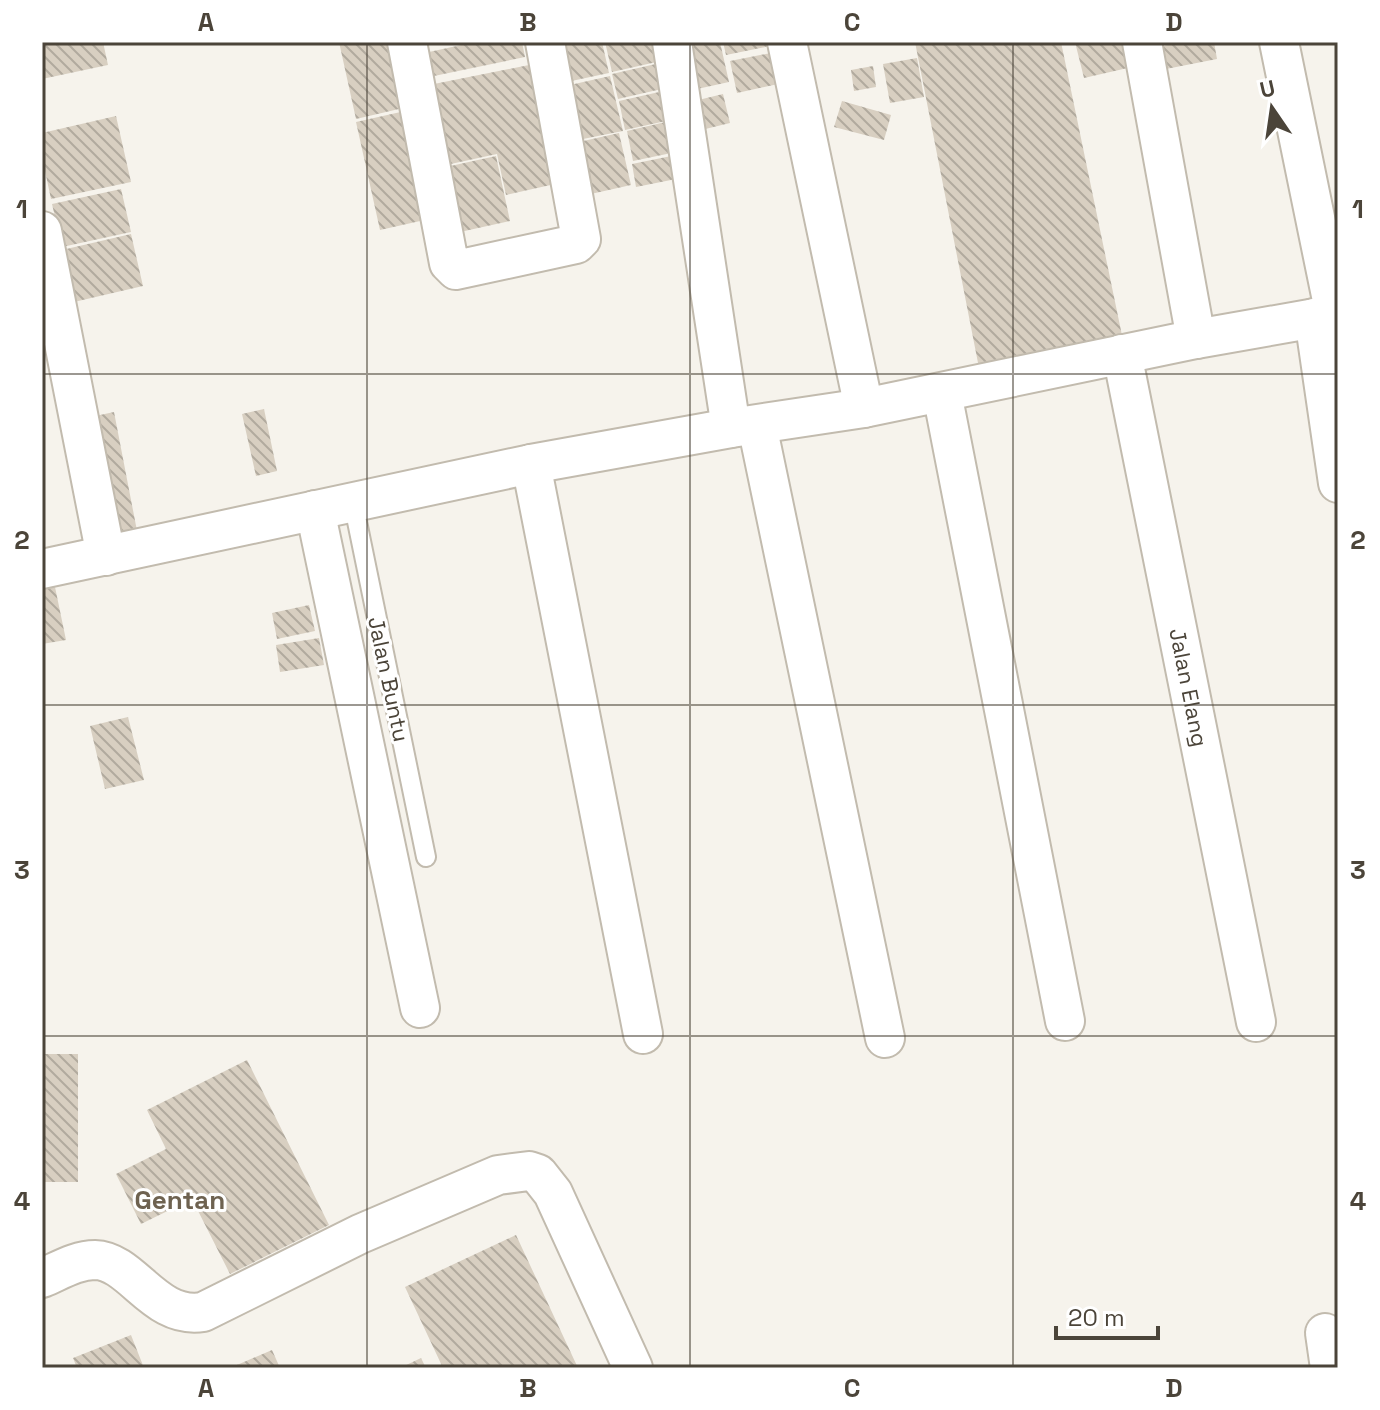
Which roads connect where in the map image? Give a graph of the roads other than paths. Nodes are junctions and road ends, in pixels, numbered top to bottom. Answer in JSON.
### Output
{"nodes":[{"id":1,"x":407,"y":42,"type":"edge"},
{"id":2,"x":545,"y":42,"type":"edge"},
{"id":3,"x":672,"y":42,"type":"edge"},
{"id":4,"x":787,"y":42,"type":"edge"},
{"id":5,"x":1142,"y":42,"type":"edge"},
{"id":6,"x":1279,"y":42,"type":"edge"},
{"id":7,"x":42,"y":231,"type":"edge"},
{"id":8,"x":1329,"y":315,"type":"edge"},
{"id":9,"x":1196,"y":339,"type":"junction"},
{"id":10,"x":1122,"y":354,"type":"junction"},
{"id":11,"x":942,"y":393,"type":"junction"},
{"id":12,"x":864,"y":408,"type":"junction"},
{"id":13,"x":744,"y":426,"type":"junction"},
{"id":14,"x":531,"y":464,"type":"junction"},
{"id":15,"x":1338,"y":483,"type":"edge"},
{"id":16,"x":353,"y":502,"type":"junction"},
{"id":17,"x":315,"y":510,"type":"junction"},
{"id":18,"x":106,"y":556,"type":"junction"},
{"id":19,"x":42,"y":569,"type":"edge"},
{"id":20,"x":426,"y":857,"type":"dead end"},
{"id":21,"x":420,"y":1008,"type":"dead end"},
{"id":22,"x":1065,"y":1021,"type":"dead end"},
{"id":23,"x":1256,"y":1022,"type":"dead end"},
{"id":24,"x":643,"y":1034,"type":"dead end"},
{"id":25,"x":885,"y":1038,"type":"dead end"},
{"id":26,"x":42,"y":1278,"type":"edge"},
{"id":27,"x":633,"y":1368,"type":"edge"}],
"edges":[{"from":1,"to":2,"type":"street"},
{"from":3,"to":13,"type":"street"},
{"from":4,"to":12,"type":"street"},
{"from":5,"to":9,"type":"street"},
{"from":6,"to":8,"type":"street"},
{"from":7,"to":18,"type":"street"},
{"from":8,"to":9,"type":"street"},
{"from":8,"to":15,"type":"street"},
{"from":9,"to":10,"type":"street"},
{"from":10,"to":11,"type":"street"},
{"from":10,"to":23,"type":"street","name":"Jalan Elang"},
{"from":11,"to":12,"type":"street"},
{"from":11,"to":22,"type":"street"},
{"from":12,"to":13,"type":"street"},
{"from":13,"to":14,"type":"street"},
{"from":13,"to":25,"type":"street"},
{"from":14,"to":16,"type":"street"},
{"from":14,"to":24,"type":"street"},
{"from":16,"to":17,"type":"street"},
{"from":16,"to":20,"type":"lane","name":"Jalan Buntu"},
{"from":17,"to":18,"type":"street"},
{"from":17,"to":21,"type":"street"},
{"from":18,"to":19,"type":"street"},
{"from":26,"to":27,"type":"street"}]}
